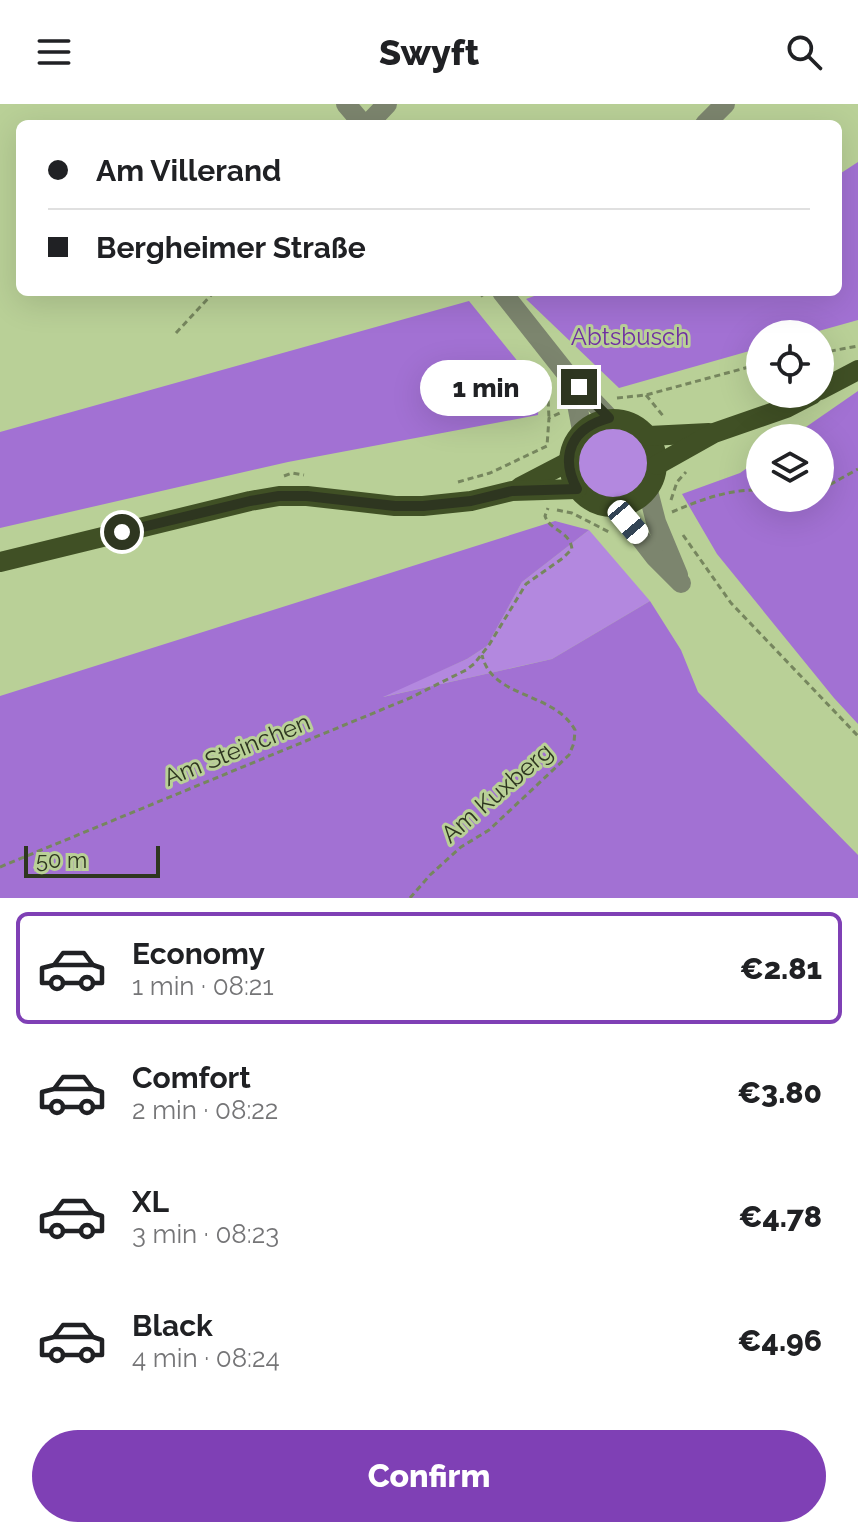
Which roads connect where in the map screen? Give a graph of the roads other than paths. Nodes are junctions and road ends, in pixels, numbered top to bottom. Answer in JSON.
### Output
{"nodes":[{"id":1,"x":346,"y":104,"type":"edge"},
{"id":2,"x":387,"y":104,"type":"edge"},
{"id":3,"x":725,"y":104,"type":"edge"},
{"id":4,"x":362,"y":120,"type":"edge"},
{"id":5,"x":370,"y":120,"type":"edge"},
{"id":6,"x":709,"y":120,"type":"edge"},
{"id":7,"x":505,"y":296,"type":"edge"},
{"id":8,"x":858,"y":370,"type":"edge"},
{"id":9,"x":834,"y":383,"type":"edge"},
{"id":10,"x":584,"y":402,"type":"junction"},
{"id":11,"x":786,"y":408,"type":"edge"},
{"id":12,"x":609,"y":418,"type":"junction"},
{"id":13,"x":582,"y":430,"type":"junction"},
{"id":14,"x":714,"y":433,"type":"junction"},
{"id":15,"x":649,"y":436,"type":"junction"},
{"id":16,"x":568,"y":462,"type":"junction"},
{"id":17,"x":657,"y":465,"type":"junction"},
{"id":18,"x":577,"y":489,"type":"junction"},
{"id":19,"x":512,"y":491,"type":"junction"},
{"id":20,"x":648,"y":491,"type":"junction"},
{"id":21,"x":613,"y":507,"type":"junction"},
{"id":22,"x":0,"y":562,"type":"edge"}],
"edges":[{"from":1,"to":4,"type":"street"},
{"from":2,"to":5,"type":"street"},
{"from":3,"to":6,"type":"street"},
{"from":7,"to":10,"type":"street"},
{"from":8,"to":9,"type":"main road"},
{"from":10,"to":12,"type":"street"},
{"from":10,"to":13,"type":"street"},
{"from":11,"to":14,"type":"main road"},
{"from":12,"to":13,"type":"main road"},
{"from":12,"to":15,"type":"main road"},
{"from":13,"to":16,"type":"main road"},
{"from":14,"to":15,"type":"main road"},
{"from":14,"to":17,"type":"main road"},
{"from":15,"to":17,"type":"main road"},
{"from":16,"to":18,"type":"main road"},
{"from":16,"to":19,"type":"main road"},
{"from":17,"to":20,"type":"main road"},
{"from":18,"to":19,"type":"main road"},
{"from":18,"to":21,"type":"main road"},
{"from":19,"to":22,"type":"main road"},
{"from":20,"to":21,"type":"main road"},
{"from":20,"to":21,"type":"street"}]}
